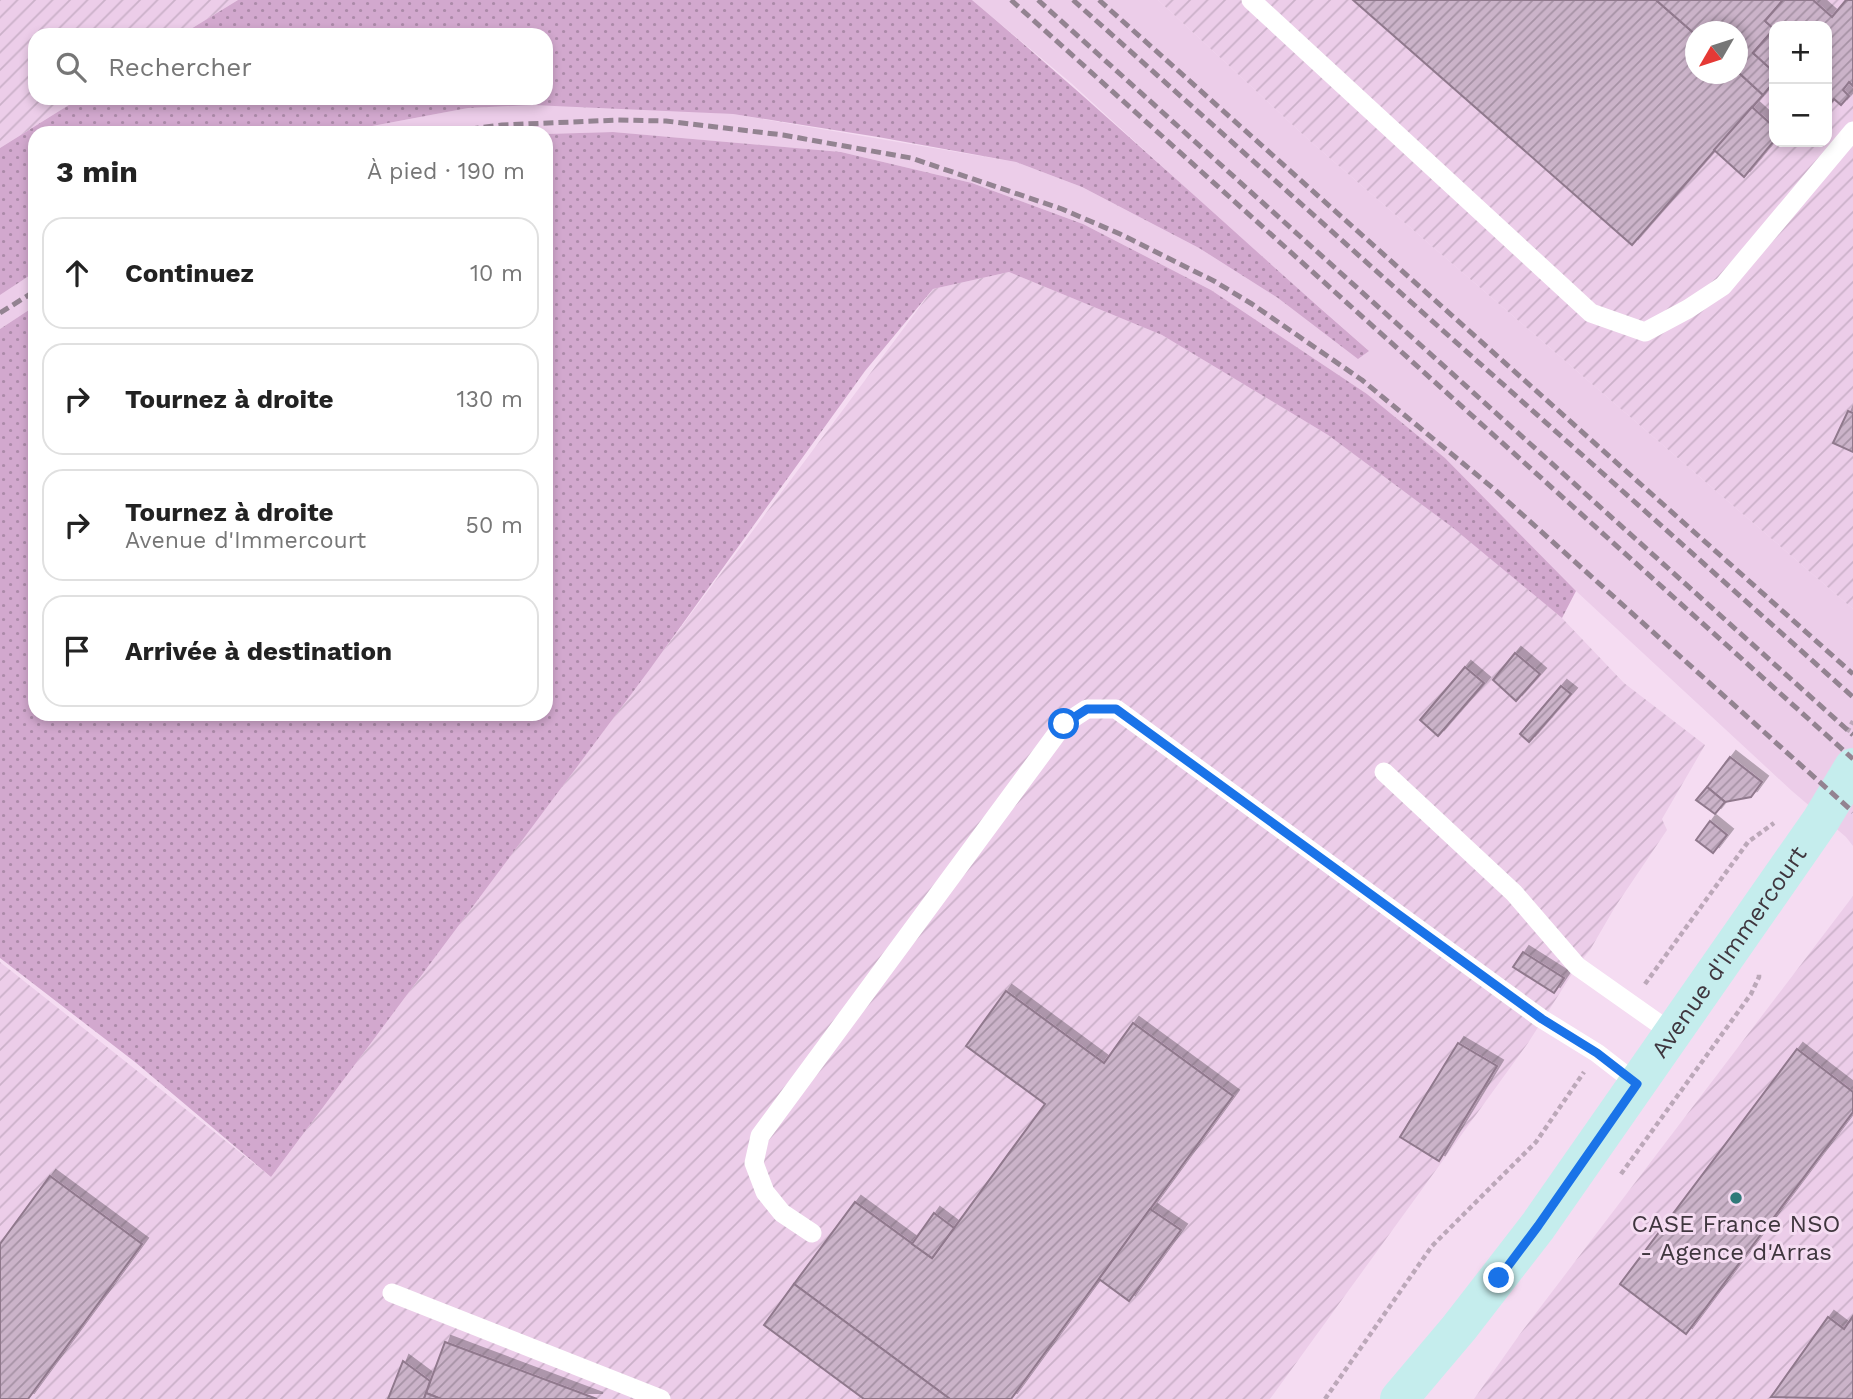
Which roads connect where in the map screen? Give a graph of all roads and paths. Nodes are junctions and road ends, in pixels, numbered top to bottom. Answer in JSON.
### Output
{"nodes":[{"id":1,"x":1251,"y":0,"type":"edge"},
{"id":2,"x":1853,"y":131,"type":"edge"},
{"id":3,"x":1853,"y":767,"type":"edge"},
{"id":4,"x":1384,"y":772,"type":"dead end"},
{"id":5,"x":1672,"y":1033,"type":"junction"},
{"id":6,"x":1637,"y":1084,"type":"junction"},
{"id":7,"x":812,"y":1233,"type":"dead end"},
{"id":8,"x":392,"y":1293,"type":"dead end"},
{"id":9,"x":661,"y":1399,"type":"edge"},
{"id":10,"x":1399,"y":1399,"type":"edge"}],
"edges":[{"from":1,"to":2,"type":"lane"},
{"from":3,"to":5,"type":"main road","name":"Avenue d'Immercourt"},
{"from":4,"to":5,"type":"lane"},
{"from":5,"to":6,"type":"main road","name":"Avenue d'Immercourt"},
{"from":6,"to":7,"type":"lane"},
{"from":6,"to":10,"type":"main road","name":"Avenue d'Immercourt"},
{"from":8,"to":9,"type":"lane"}]}
